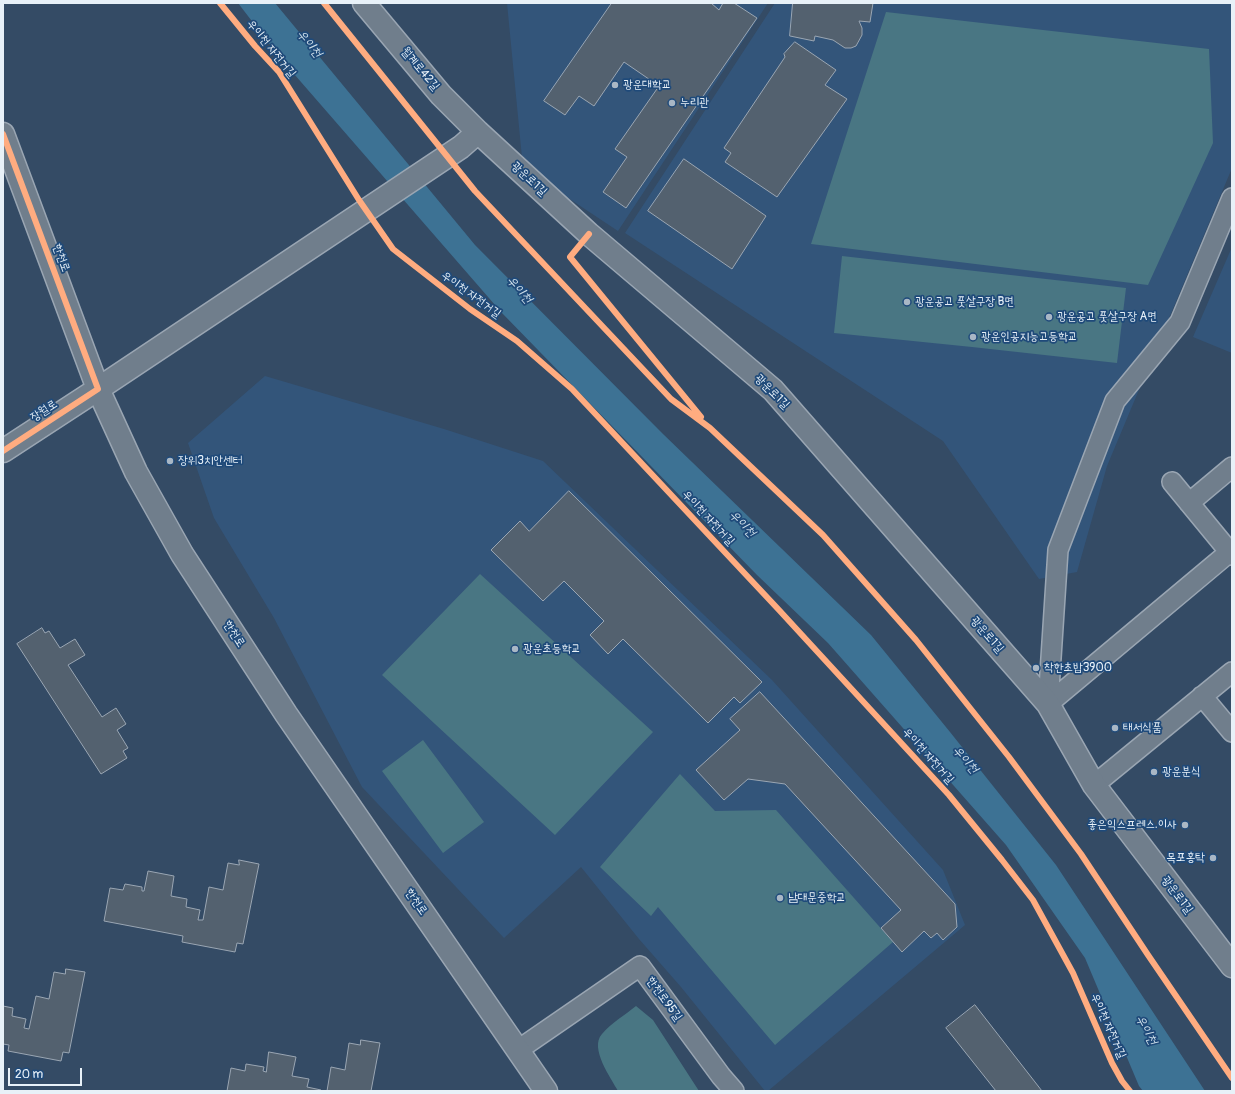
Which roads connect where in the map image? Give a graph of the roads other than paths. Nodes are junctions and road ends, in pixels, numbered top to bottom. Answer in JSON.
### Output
{"nodes":[{"id":1,"x":364,"y":3,"type":"edge"},
{"id":2,"x":478,"y":132,"type":"junction"},
{"id":3,"x":3,"y":134,"type":"edge"},
{"id":4,"x":1232,"y":198,"type":"edge"},
{"id":5,"x":98,"y":389,"type":"junction"},
{"id":6,"x":3,"y":450,"type":"edge"},
{"id":7,"x":1232,"y":467,"type":"edge"},
{"id":8,"x":1172,"y":482,"type":"dead end"},
{"id":9,"x":1189,"y":503,"type":"junction"},
{"id":10,"x":1231,"y":552,"type":"edge"},
{"id":11,"x":1232,"y":672,"type":"edge"},
{"id":12,"x":1202,"y":696,"type":"junction"},
{"id":13,"x":1048,"y":704,"type":"junction"},
{"id":14,"x":1232,"y":732,"type":"edge"},
{"id":15,"x":1094,"y":785,"type":"junction"},
{"id":16,"x":1232,"y":966,"type":"edge"},
{"id":17,"x":518,"y":1050,"type":"junction"},
{"id":18,"x":546,"y":1091,"type":"edge"},
{"id":19,"x":734,"y":1091,"type":"edge"}],
"edges":[{"from":1,"to":2,"type":"street","name":"월계로42길"},
{"from":2,"to":5,"type":"street","name":"장월로"},
{"from":2,"to":13,"type":"street","name":"광운로1길"},
{"from":3,"to":5,"type":"street","name":"한천로"},
{"from":4,"to":13,"type":"street"},
{"from":5,"to":6,"type":"street","name":"장월로"},
{"from":5,"to":17,"type":"street","name":"한천로"},
{"from":7,"to":9,"type":"street"},
{"from":8,"to":9,"type":"street"},
{"from":9,"to":10,"type":"street"},
{"from":10,"to":13,"type":"street"},
{"from":11,"to":12,"type":"street"},
{"from":12,"to":14,"type":"street"},
{"from":12,"to":15,"type":"street"},
{"from":13,"to":15,"type":"street","name":"광운로1길"},
{"from":15,"to":16,"type":"street","name":"광운로1길"},
{"from":17,"to":18,"type":"street","name":"한천로"},
{"from":17,"to":19,"type":"street","name":"한천로95길"}]}
